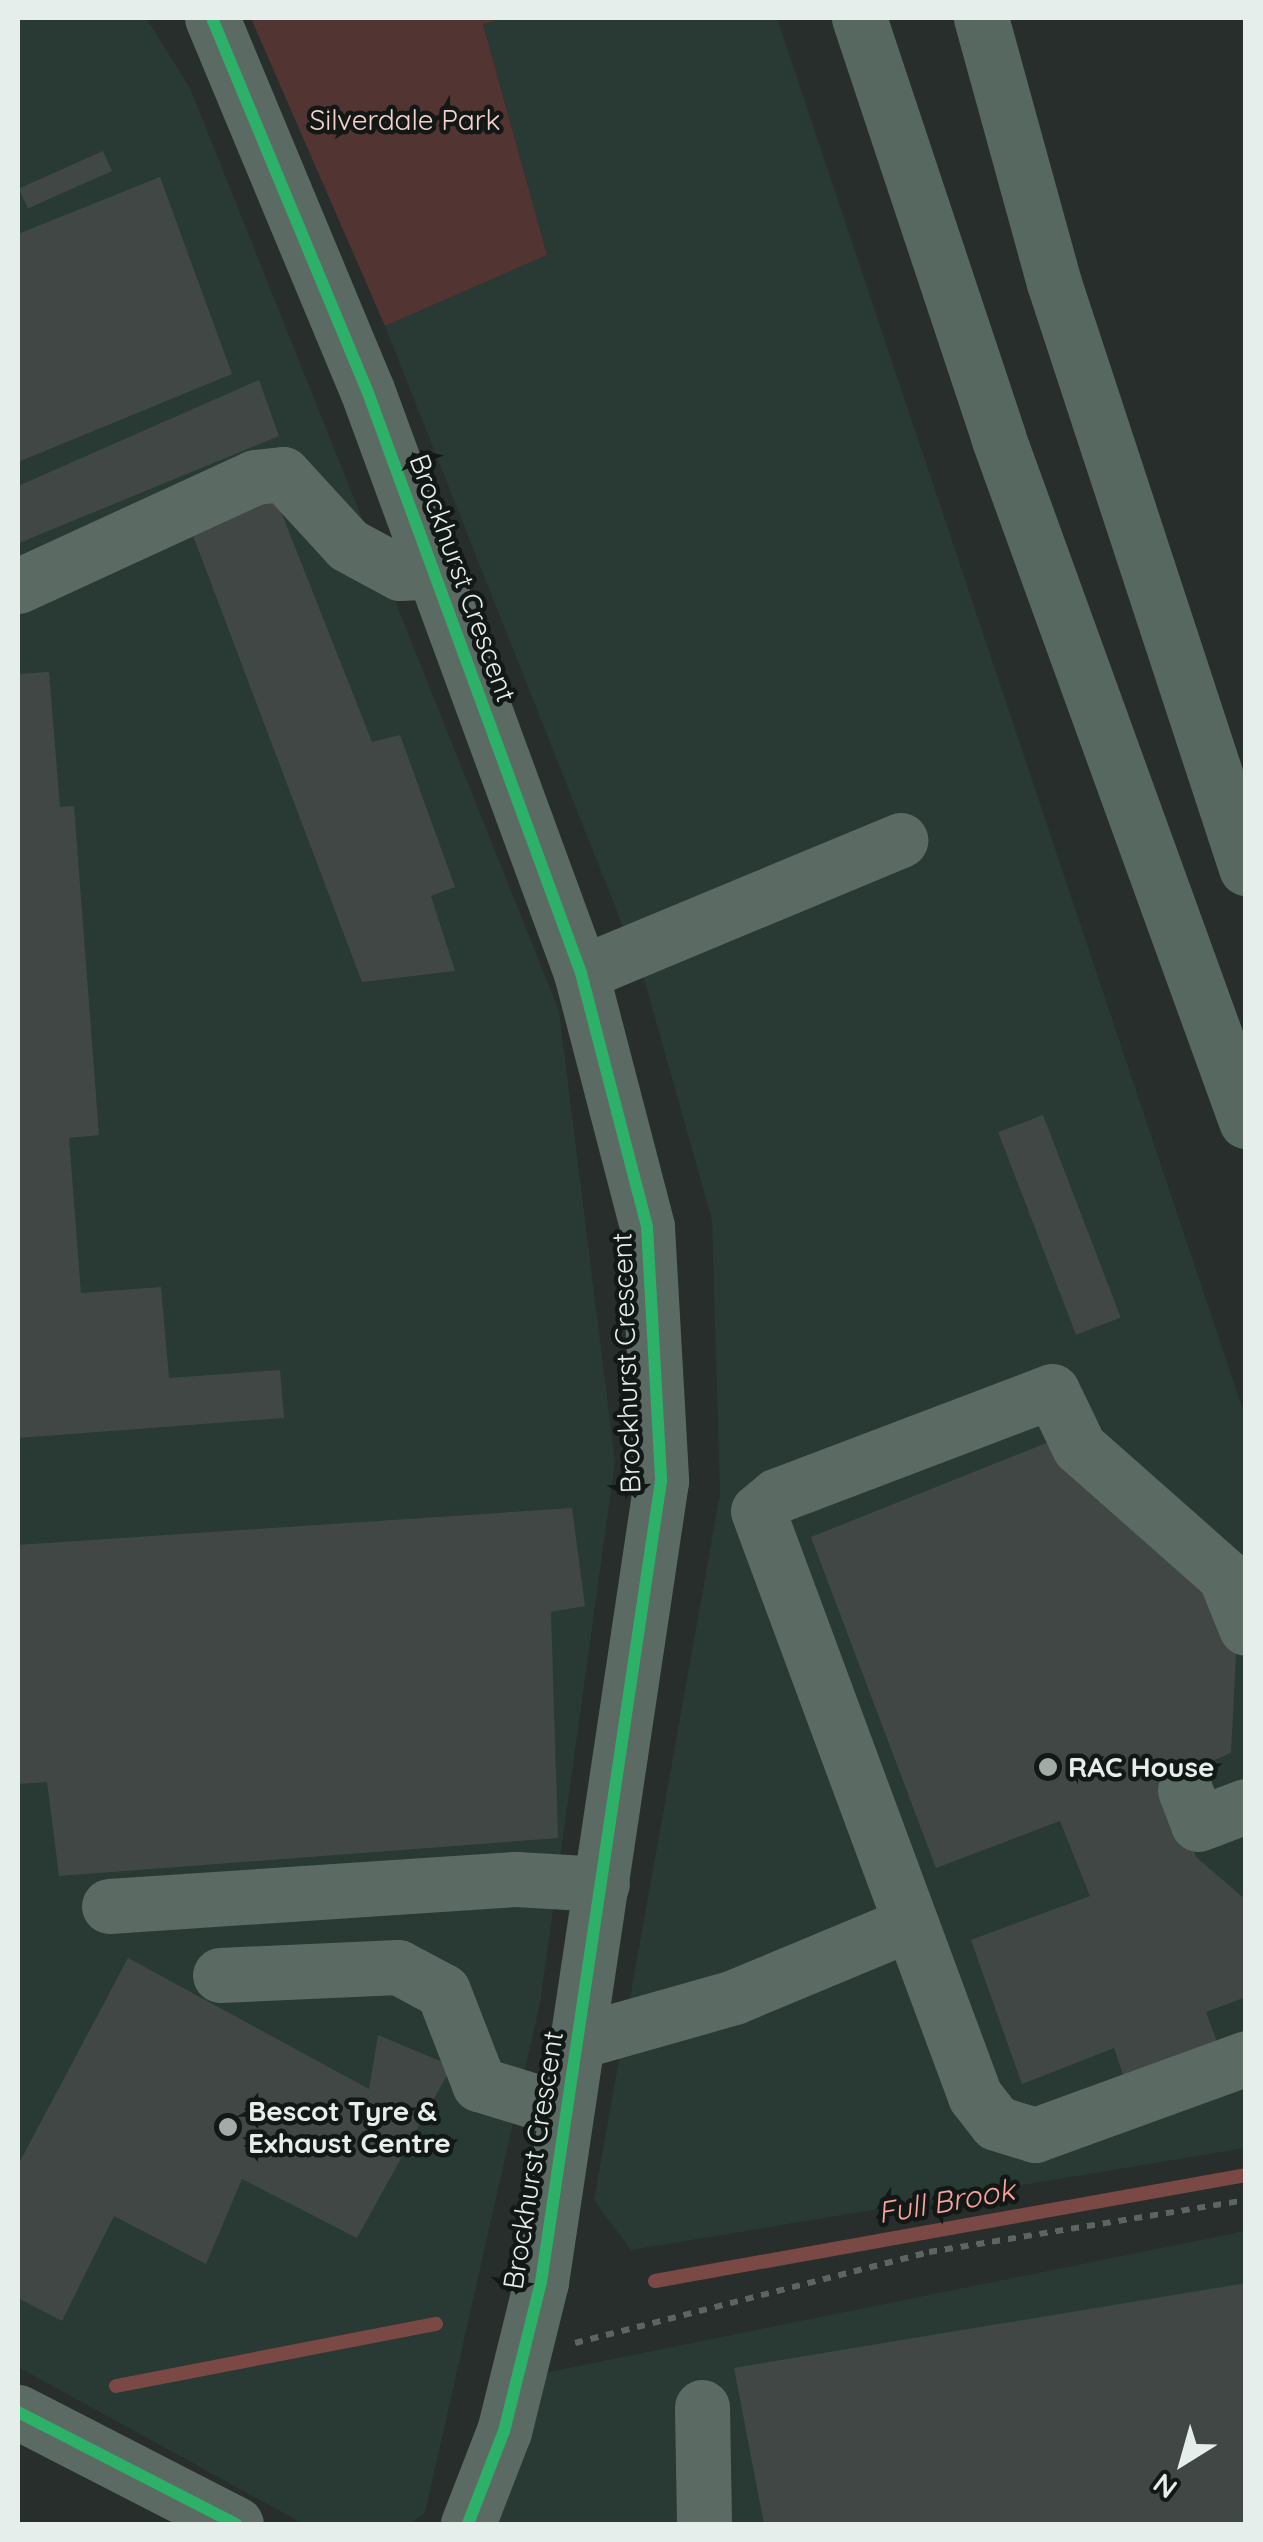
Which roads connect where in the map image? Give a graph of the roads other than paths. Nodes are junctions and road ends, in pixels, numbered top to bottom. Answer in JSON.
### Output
{"nodes":[{"id":1,"x":212,"y":18,"type":"edge"},
{"id":2,"x":860,"y":18,"type":"edge"},
{"id":3,"x":878,"y":18,"type":"edge"},
{"id":4,"x":981,"y":18,"type":"edge"},
{"id":5,"x":951,"y":298,"type":"junction"},
{"id":6,"x":434,"y":571,"type":"junction"},
{"id":7,"x":18,"y":586,"type":"edge"},
{"id":8,"x":900,"y":840,"type":"dead end"},
{"id":9,"x":1246,"y":868,"type":"edge"},
{"id":10,"x":581,"y":974,"type":"junction"},
{"id":11,"x":1246,"y":1121,"type":"edge"},
{"id":12,"x":1246,"y":1628,"type":"edge"},
{"id":13,"x":1185,"y":1790,"type":"dead end"},
{"id":14,"x":1246,"y":1806,"type":"edge"},
{"id":15,"x":602,"y":1884,"type":"junction"},
{"id":16,"x":108,"y":1906,"type":"dead end"},
{"id":17,"x":909,"y":1924,"type":"junction"},
{"id":18,"x":220,"y":1975,"type":"dead end"},
{"id":19,"x":579,"y":2041,"type":"junction"},
{"id":20,"x":1246,"y":2058,"type":"edge"},
{"id":21,"x":563,"y":2110,"type":"junction"},
{"id":22,"x":702,"y":2406,"type":"dead end"},
{"id":23,"x":18,"y":2412,"type":"edge"},
{"id":24,"x":236,"y":2524,"type":"edge"},
{"id":25,"x":468,"y":2524,"type":"edge"},
{"id":26,"x":704,"y":2524,"type":"edge"}],
"edges":[{"from":1,"to":6,"type":"street","name":"Brockhurst Crescent"},
{"from":2,"to":5,"type":"highway"},
{"from":3,"to":5,"type":"highway"},
{"from":4,"to":9,"type":"highway"},
{"from":5,"to":11,"type":"highway"},
{"from":6,"to":7,"type":"street"},
{"from":6,"to":10,"type":"street","name":"Brockhurst Crescent"},
{"from":8,"to":10,"type":"street"},
{"from":10,"to":15,"type":"street","name":"Brockhurst Crescent"},
{"from":12,"to":17,"type":"street"},
{"from":13,"to":14,"type":"street"},
{"from":15,"to":16,"type":"street"},
{"from":15,"to":19,"type":"street","name":"Brockhurst Crescent"},
{"from":17,"to":19,"type":"street"},
{"from":17,"to":20,"type":"street"},
{"from":18,"to":21,"type":"street"},
{"from":19,"to":21,"type":"street","name":"Brockhurst Crescent"},
{"from":21,"to":25,"type":"street","name":"Brockhurst Crescent"},
{"from":22,"to":26,"type":"street"},
{"from":23,"to":24,"type":"street"}]}
